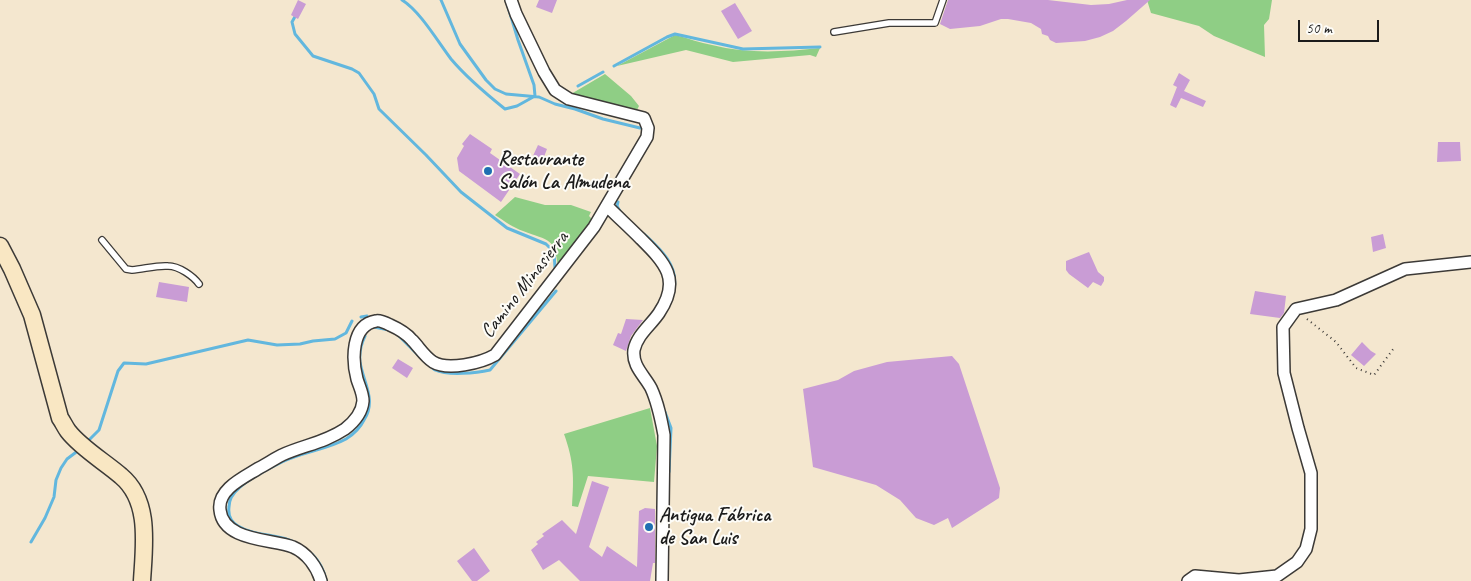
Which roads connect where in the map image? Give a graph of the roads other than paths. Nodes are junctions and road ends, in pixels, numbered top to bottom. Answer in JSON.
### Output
{"nodes":[{"id":1,"x":512,"y":0,"type":"edge"},
{"id":2,"x":943,"y":0,"type":"edge"},
{"id":3,"x":834,"y":32,"type":"dead end"},
{"id":4,"x":607,"y":206,"type":"junction"},
{"id":5,"x":102,"y":240,"type":"dead end"},
{"id":6,"x":0,"y":246,"type":"edge"},
{"id":7,"x":1471,"y":262,"type":"edge"},
{"id":8,"x":199,"y":284,"type":"dead end"},
{"id":9,"x":142,"y":581,"type":"edge"},
{"id":10,"x":321,"y":581,"type":"edge"},
{"id":11,"x":662,"y":581,"type":"edge"},
{"id":12,"x":1188,"y":581,"type":"edge"}],
"edges":[{"from":1,"to":4,"type":"street","name":"Camino Minasierra"},
{"from":2,"to":3,"type":"lane"},
{"from":4,"to":10,"type":"street","name":"Camino Minasierra"},
{"from":4,"to":11,"type":"street"},
{"from":5,"to":8,"type":"lane"},
{"from":6,"to":9,"type":"main road"},
{"from":7,"to":12,"type":"street"}]}
